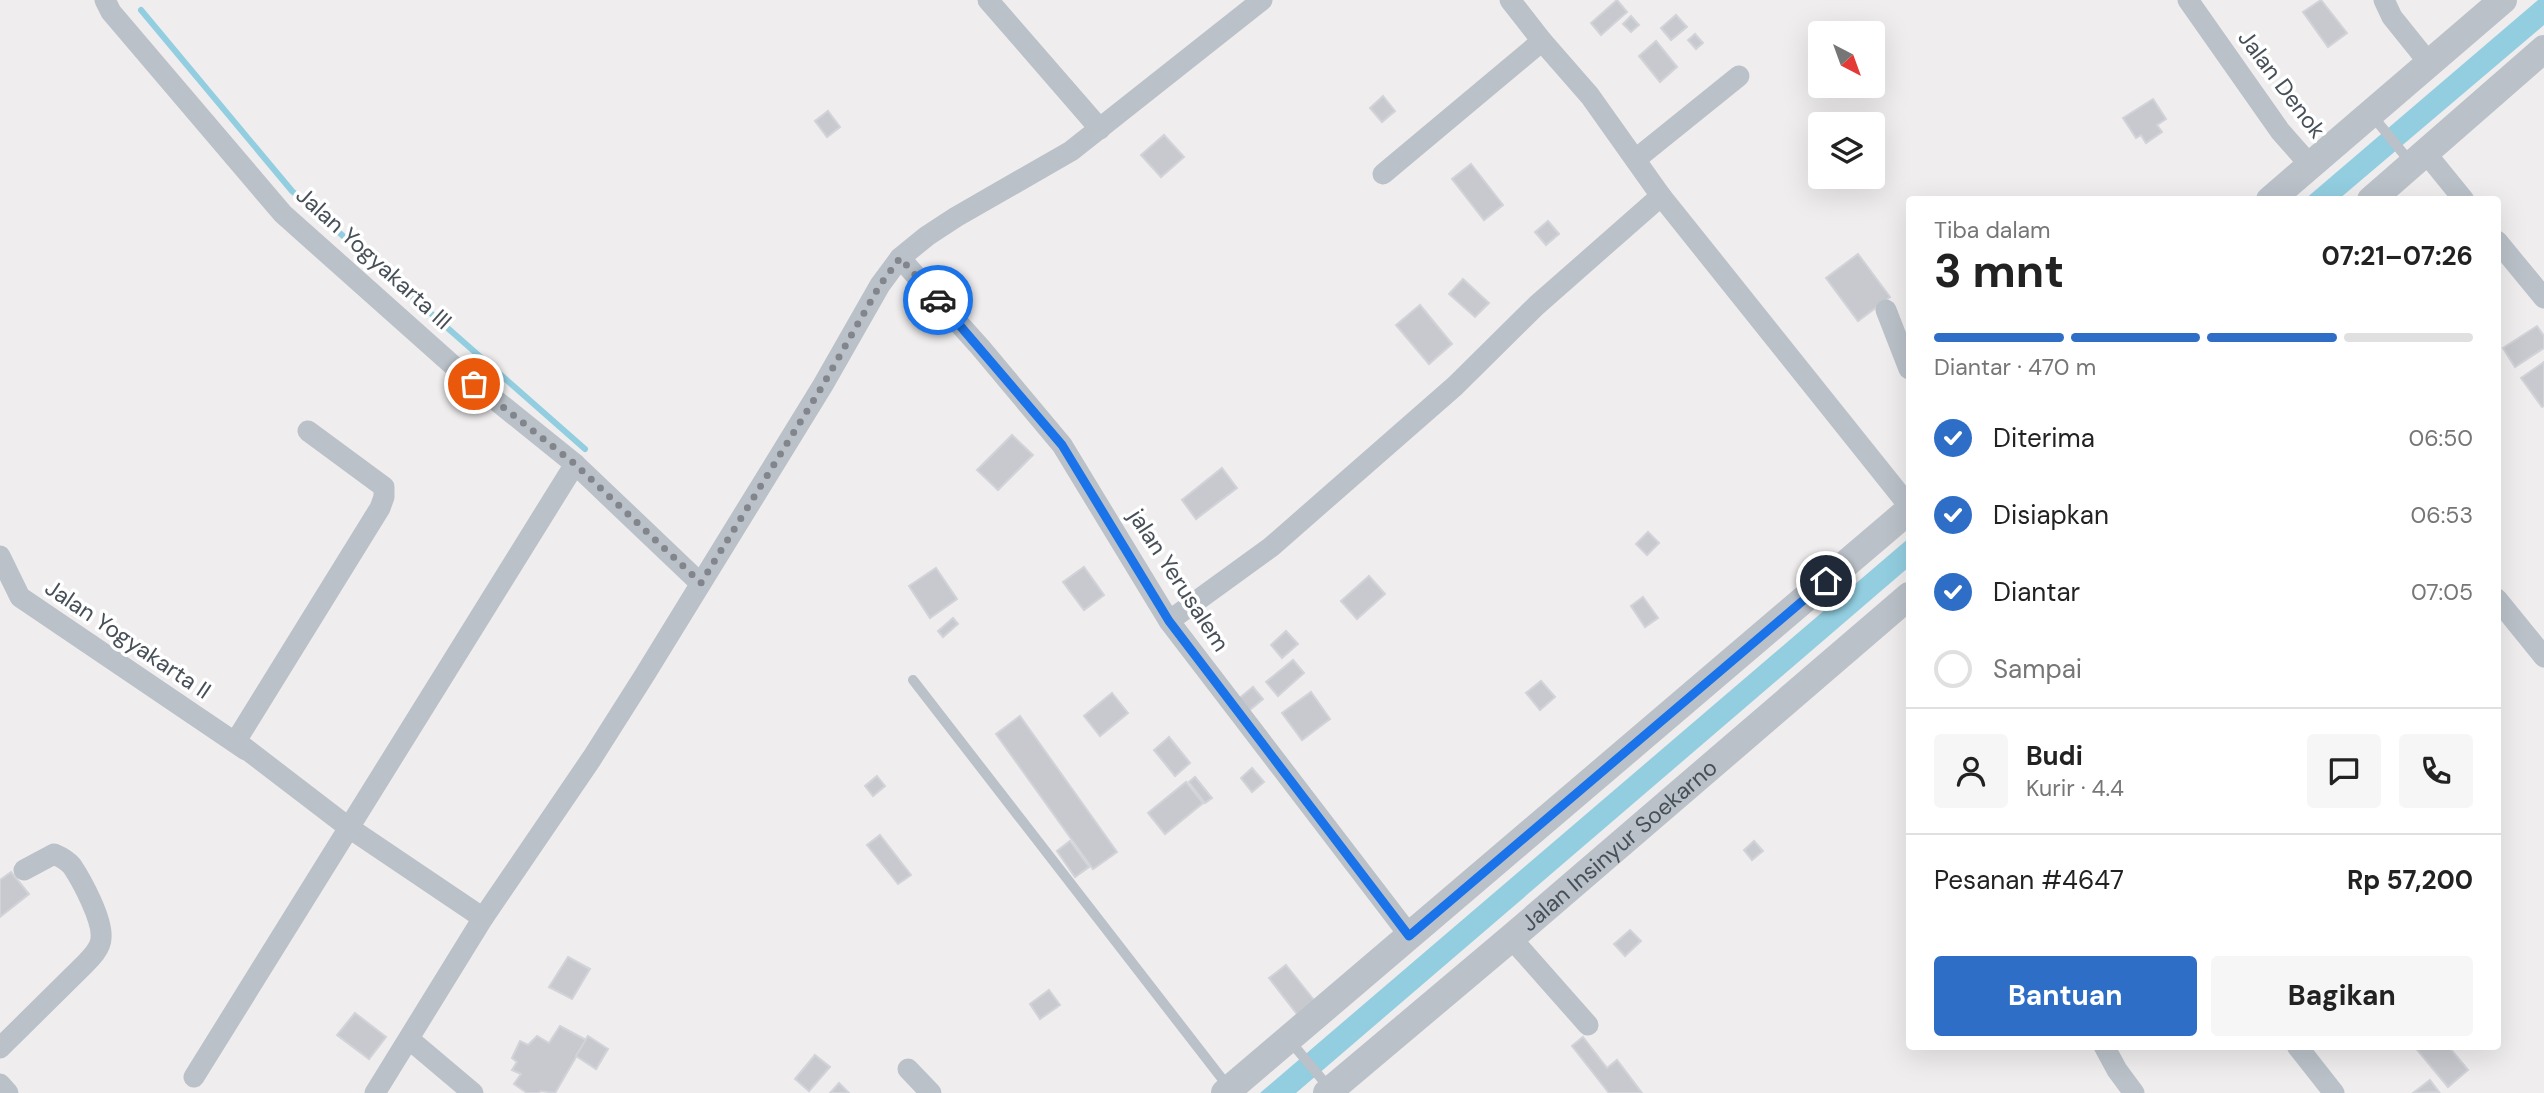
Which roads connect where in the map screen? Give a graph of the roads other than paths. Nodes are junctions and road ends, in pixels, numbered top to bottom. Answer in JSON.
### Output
{"nodes":[{"id":1,"x":1262,"y":0,"type":"edge"},
{"id":2,"x":1510,"y":0,"type":"edge"},
{"id":3,"x":2188,"y":0,"type":"edge"},
{"id":4,"x":2384,"y":0,"type":"edge"},
{"id":5,"x":2503,"y":0,"type":"edge"},
{"id":6,"x":991,"y":1,"type":"edge"},
{"id":7,"x":114,"y":4,"type":"edge"},
{"id":8,"x":1542,"y":41,"type":"junction"},
{"id":9,"x":2544,"y":50,"type":"edge"},
{"id":10,"x":2429,"y":62,"type":"junction"},
{"id":11,"x":1740,"y":76,"type":"dead end"},
{"id":12,"x":2378,"y":122,"type":"junction"},
{"id":13,"x":1100,"y":129,"type":"junction"},
{"id":14,"x":2412,"y":155,"type":"junction"},
{"id":15,"x":1636,"y":159,"type":"junction"},
{"id":16,"x":2310,"y":165,"type":"junction"},
{"id":17,"x":1383,"y":174,"type":"dead end"},
{"id":18,"x":1661,"y":196,"type":"junction"},
{"id":19,"x":2275,"y":196,"type":"edge"},
{"id":20,"x":2375,"y":196,"type":"edge"},
{"id":21,"x":2459,"y":196,"type":"edge"},
{"id":22,"x":2501,"y":246,"type":"edge"},
{"id":23,"x":900,"y":258,"type":"junction"},
{"id":24,"x":2544,"y":298,"type":"edge"},
{"id":25,"x":1886,"y":310,"type":"dead end"},
{"id":26,"x":1906,"y":361,"type":"edge"},
{"id":27,"x":308,"y":430,"type":"dead end"},
{"id":28,"x":575,"y":464,"type":"junction"},
{"id":29,"x":1906,"y":504,"type":"edge"},
{"id":30,"x":1906,"y":511,"type":"edge"},
{"id":31,"x":0,"y":556,"type":"edge"},
{"id":32,"x":701,"y":583,"type":"junction"},
{"id":33,"x":1906,"y":599,"type":"edge"},
{"id":34,"x":2501,"y":604,"type":"edge"},
{"id":35,"x":1169,"y":621,"type":"junction"},
{"id":36,"x":2544,"y":657,"type":"edge"},
{"id":37,"x":913,"y":680,"type":"dead end"},
{"id":38,"x":246,"y":750,"type":"junction"},
{"id":39,"x":348,"y":827,"type":"junction"},
{"id":40,"x":24,"y":870,"type":"dead end"},
{"id":41,"x":483,"y":918,"type":"junction"},
{"id":42,"x":1409,"y":936,"type":"junction"},
{"id":43,"x":1511,"y":938,"type":"junction"},
{"id":44,"x":1588,"y":1025,"type":"dead end"},
{"id":45,"x":409,"y":1039,"type":"junction"},
{"id":46,"x":1296,"y":1047,"type":"junction"},
{"id":47,"x":0,"y":1048,"type":"edge"},
{"id":48,"x":2107,"y":1050,"type":"edge"},
{"id":49,"x":2300,"y":1050,"type":"edge"},
{"id":50,"x":908,"y":1069,"type":"dead end"},
{"id":51,"x":194,"y":1077,"type":"dead end"},
{"id":52,"x":0,"y":1084,"type":"edge"},
{"id":53,"x":1325,"y":1086,"type":"edge"},
{"id":54,"x":1227,"y":1091,"type":"edge"},
{"id":55,"x":8,"y":1093,"type":"edge"},
{"id":56,"x":375,"y":1093,"type":"edge"},
{"id":57,"x":472,"y":1093,"type":"edge"},
{"id":58,"x":931,"y":1093,"type":"edge"},
{"id":59,"x":2134,"y":1093,"type":"edge"},
{"id":60,"x":2334,"y":1093,"type":"edge"}],
"edges":[{"from":1,"to":13,"type":"street"},
{"from":2,"to":8,"type":"street"},
{"from":3,"to":16,"type":"street","name":"Jalan Denok"},
{"from":4,"to":10,"type":"street"},
{"from":5,"to":10,"type":"street"},
{"from":6,"to":13,"type":"street"},
{"from":7,"to":28,"type":"street","name":"Jalan Yogyakarta III"},
{"from":8,"to":15,"type":"street"},
{"from":8,"to":17,"type":"street"},
{"from":9,"to":14,"type":"street"},
{"from":10,"to":12,"type":"street"},
{"from":11,"to":15,"type":"street"},
{"from":12,"to":14,"type":"lane"},
{"from":12,"to":16,"type":"street"},
{"from":13,"to":23,"type":"street"},
{"from":14,"to":20,"type":"street"},
{"from":14,"to":21,"type":"street"},
{"from":15,"to":18,"type":"street"},
{"from":16,"to":19,"type":"street"},
{"from":18,"to":29,"type":"street"},
{"from":18,"to":35,"type":"street"},
{"from":22,"to":24,"type":"street"},
{"from":23,"to":32,"type":"street"},
{"from":23,"to":35,"type":"street","name":"jalan Yerusalem"},
{"from":25,"to":26,"type":"street"},
{"from":27,"to":38,"type":"street"},
{"from":28,"to":32,"type":"street","name":"Jalan Yogyakarta III"},
{"from":28,"to":39,"type":"street"},
{"from":30,"to":42,"type":"street"},
{"from":31,"to":38,"type":"street","name":"Jalan Yogyakarta II"},
{"from":32,"to":41,"type":"street"},
{"from":33,"to":43,"type":"street","name":"Jalan Insinyur Soekarno"},
{"from":34,"to":36,"type":"street"},
{"from":35,"to":42,"type":"street","name":"jalan Yerusalem"},
{"from":37,"to":54,"type":"lane"},
{"from":38,"to":39,"type":"street","name":"Jalan Yogyakarta II"},
{"from":39,"to":41,"type":"street","name":"Jalan Yogyakarta II"},
{"from":39,"to":51,"type":"street"},
{"from":40,"to":47,"type":"street"},
{"from":41,"to":45,"type":"street"},
{"from":42,"to":46,"type":"street"},
{"from":43,"to":44,"type":"street"},
{"from":43,"to":53,"type":"street","name":"Jalan Insinyur Soekarno"},
{"from":45,"to":56,"type":"street"},
{"from":45,"to":57,"type":"street"},
{"from":46,"to":53,"type":"lane"},
{"from":46,"to":54,"type":"street"},
{"from":48,"to":59,"type":"street"},
{"from":49,"to":60,"type":"street"},
{"from":50,"to":58,"type":"street"},
{"from":52,"to":55,"type":"street"}]}
